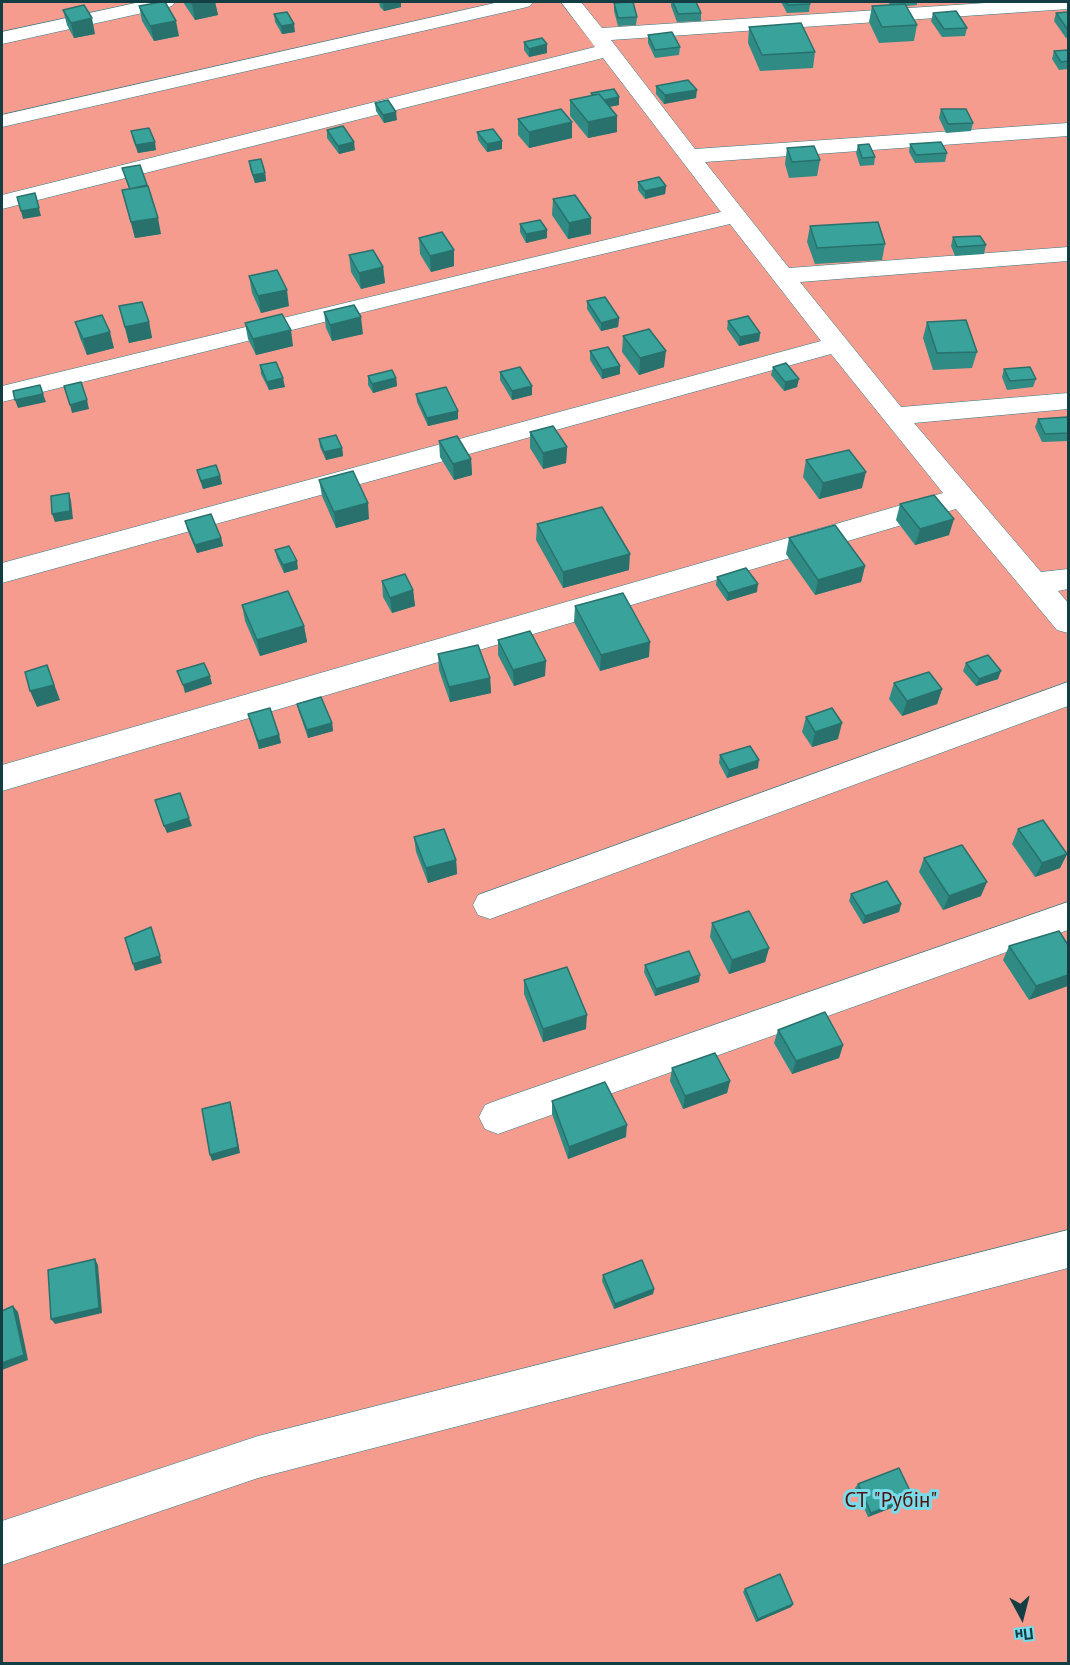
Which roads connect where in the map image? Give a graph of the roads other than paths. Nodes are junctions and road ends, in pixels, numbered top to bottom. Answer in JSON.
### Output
{"nodes":[{"id":1,"x":165,"y":2,"type":"edge"},
{"id":2,"x":523,"y":2,"type":"edge"},
{"id":3,"x":571,"y":2,"type":"edge"},
{"id":4,"x":1068,"y":3,"type":"edge"},
{"id":5,"x":2,"y":38,"type":"edge"},
{"id":6,"x":602,"y":43,"type":"junction"},
{"id":7,"x":2,"y":121,"type":"edge"},
{"id":8,"x":1068,"y":129,"type":"edge"},
{"id":9,"x":689,"y":156,"type":"junction"},
{"id":10,"x":2,"y":201,"type":"edge"},
{"id":11,"x":736,"y":216,"type":"junction"},
{"id":12,"x":1068,"y":254,"type":"edge"},
{"id":13,"x":782,"y":276,"type":"junction"},
{"id":14,"x":836,"y":345,"type":"junction"},
{"id":15,"x":2,"y":394,"type":"edge"},
{"id":16,"x":1068,"y":401,"type":"edge"},
{"id":17,"x":893,"y":416,"type":"junction"},
{"id":18,"x":960,"y":498,"type":"junction"},
{"id":19,"x":2,"y":573,"type":"edge"},
{"id":20,"x":1068,"y":579,"type":"edge"},
{"id":21,"x":1034,"y":583,"type":"junction"},
{"id":22,"x":1068,"y":622,"type":"edge"},
{"id":23,"x":1068,"y":694,"type":"edge"},
{"id":24,"x":2,"y":778,"type":"edge"},
{"id":25,"x":490,"y":905,"type":"dead end"},
{"id":26,"x":1068,"y":916,"type":"edge"},
{"id":27,"x":498,"y":1117,"type":"dead end"},
{"id":28,"x":1068,"y":1249,"type":"edge"},
{"id":29,"x":2,"y":1543,"type":"edge"}],
"edges":[{"from":1,"to":5,"type":"street"},
{"from":2,"to":7,"type":"street"},
{"from":3,"to":6,"type":"street"},
{"from":4,"to":6,"type":"street"},
{"from":6,"to":9,"type":"street"},
{"from":6,"to":10,"type":"street"},
{"from":8,"to":9,"type":"street"},
{"from":9,"to":11,"type":"street"},
{"from":11,"to":13,"type":"street"},
{"from":11,"to":15,"type":"street"},
{"from":12,"to":13,"type":"street"},
{"from":13,"to":14,"type":"street"},
{"from":14,"to":17,"type":"street"},
{"from":14,"to":19,"type":"street"},
{"from":16,"to":17,"type":"street"},
{"from":17,"to":18,"type":"street"},
{"from":18,"to":21,"type":"street"},
{"from":18,"to":24,"type":"street"},
{"from":20,"to":21,"type":"street"},
{"from":21,"to":22,"type":"street"},
{"from":23,"to":25,"type":"street"},
{"from":26,"to":27,"type":"street"},
{"from":28,"to":29,"type":"street"}]}
